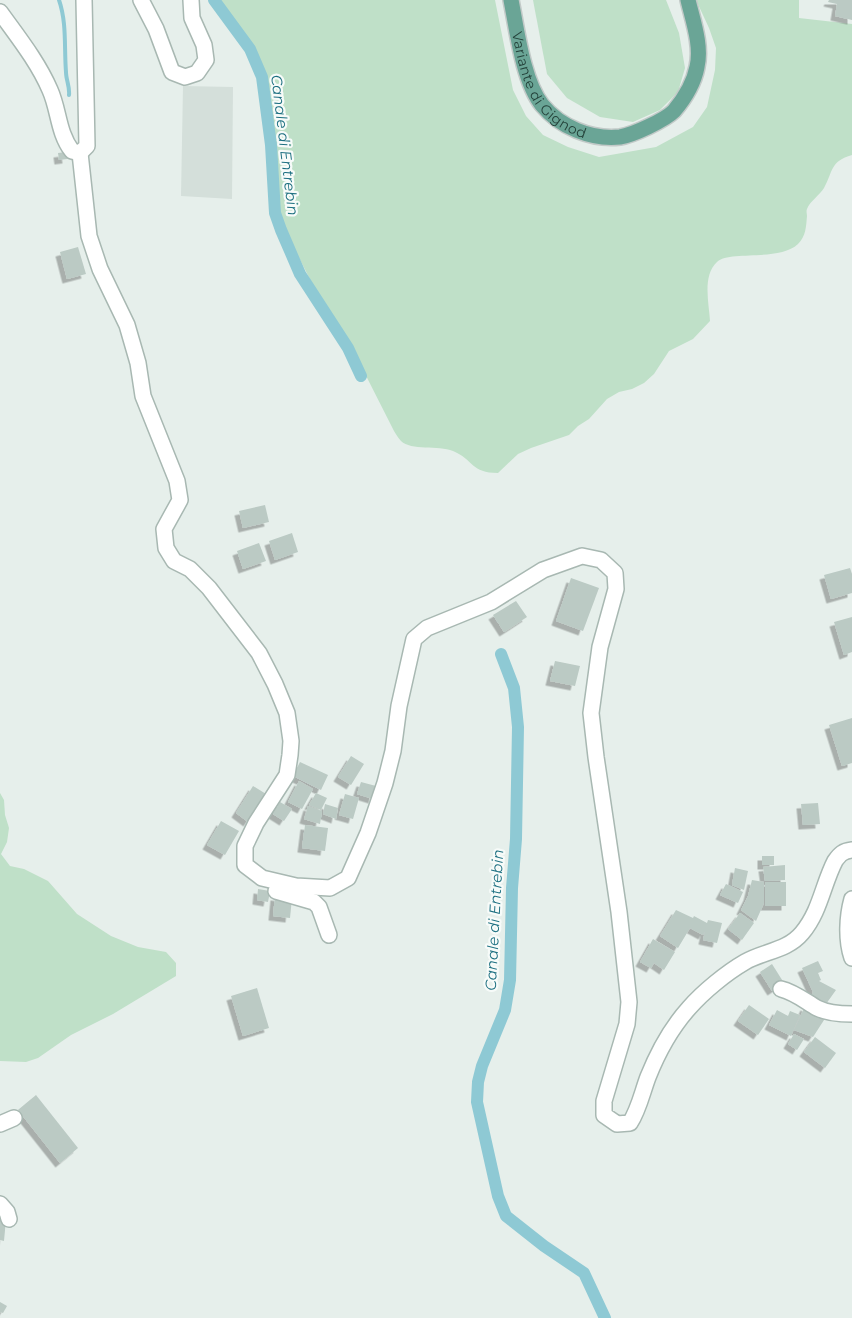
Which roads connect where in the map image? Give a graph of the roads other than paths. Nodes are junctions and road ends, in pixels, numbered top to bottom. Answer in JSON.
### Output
{"nodes":[{"id":1,"x":73,"y":0,"type":"edge"},
{"id":2,"x":141,"y":0,"type":"edge"},
{"id":3,"x":191,"y":0,"type":"edge"},
{"id":4,"x":511,"y":0,"type":"edge"},
{"id":5,"x":688,"y":0,"type":"edge"},
{"id":6,"x":84,"y":6,"type":"edge"},
{"id":7,"x":0,"y":12,"type":"edge"},
{"id":8,"x":80,"y":153,"type":"junction"},
{"id":9,"x":852,"y":850,"type":"edge"},
{"id":10,"x":268,"y":880,"type":"junction"},
{"id":11,"x":852,"y":899,"type":"edge"},
{"id":12,"x":329,"y":935,"type":"dead end"},
{"id":13,"x":852,"y":958,"type":"edge"},
{"id":14,"x":781,"y":989,"type":"dead end"},
{"id":15,"x":852,"y":1014,"type":"edge"},
{"id":16,"x":14,"y":1118,"type":"dead end"},
{"id":17,"x":0,"y":1124,"type":"edge"},
{"id":18,"x":0,"y":1204,"type":"edge"},
{"id":19,"x":9,"y":1219,"type":"dead end"}],
"edges":[{"from":1,"to":6,"type":"street"},
{"from":2,"to":3,"type":"street"},
{"from":4,"to":5,"type":"main road","name":"Variante di Gignod"},
{"from":6,"to":8,"type":"street"},
{"from":7,"to":8,"type":"street"},
{"from":8,"to":10,"type":"street"},
{"from":9,"to":10,"type":"street"},
{"from":10,"to":12,"type":"street"},
{"from":11,"to":13,"type":"street"},
{"from":14,"to":15,"type":"street"},
{"from":16,"to":17,"type":"street"},
{"from":18,"to":19,"type":"street"}]}
